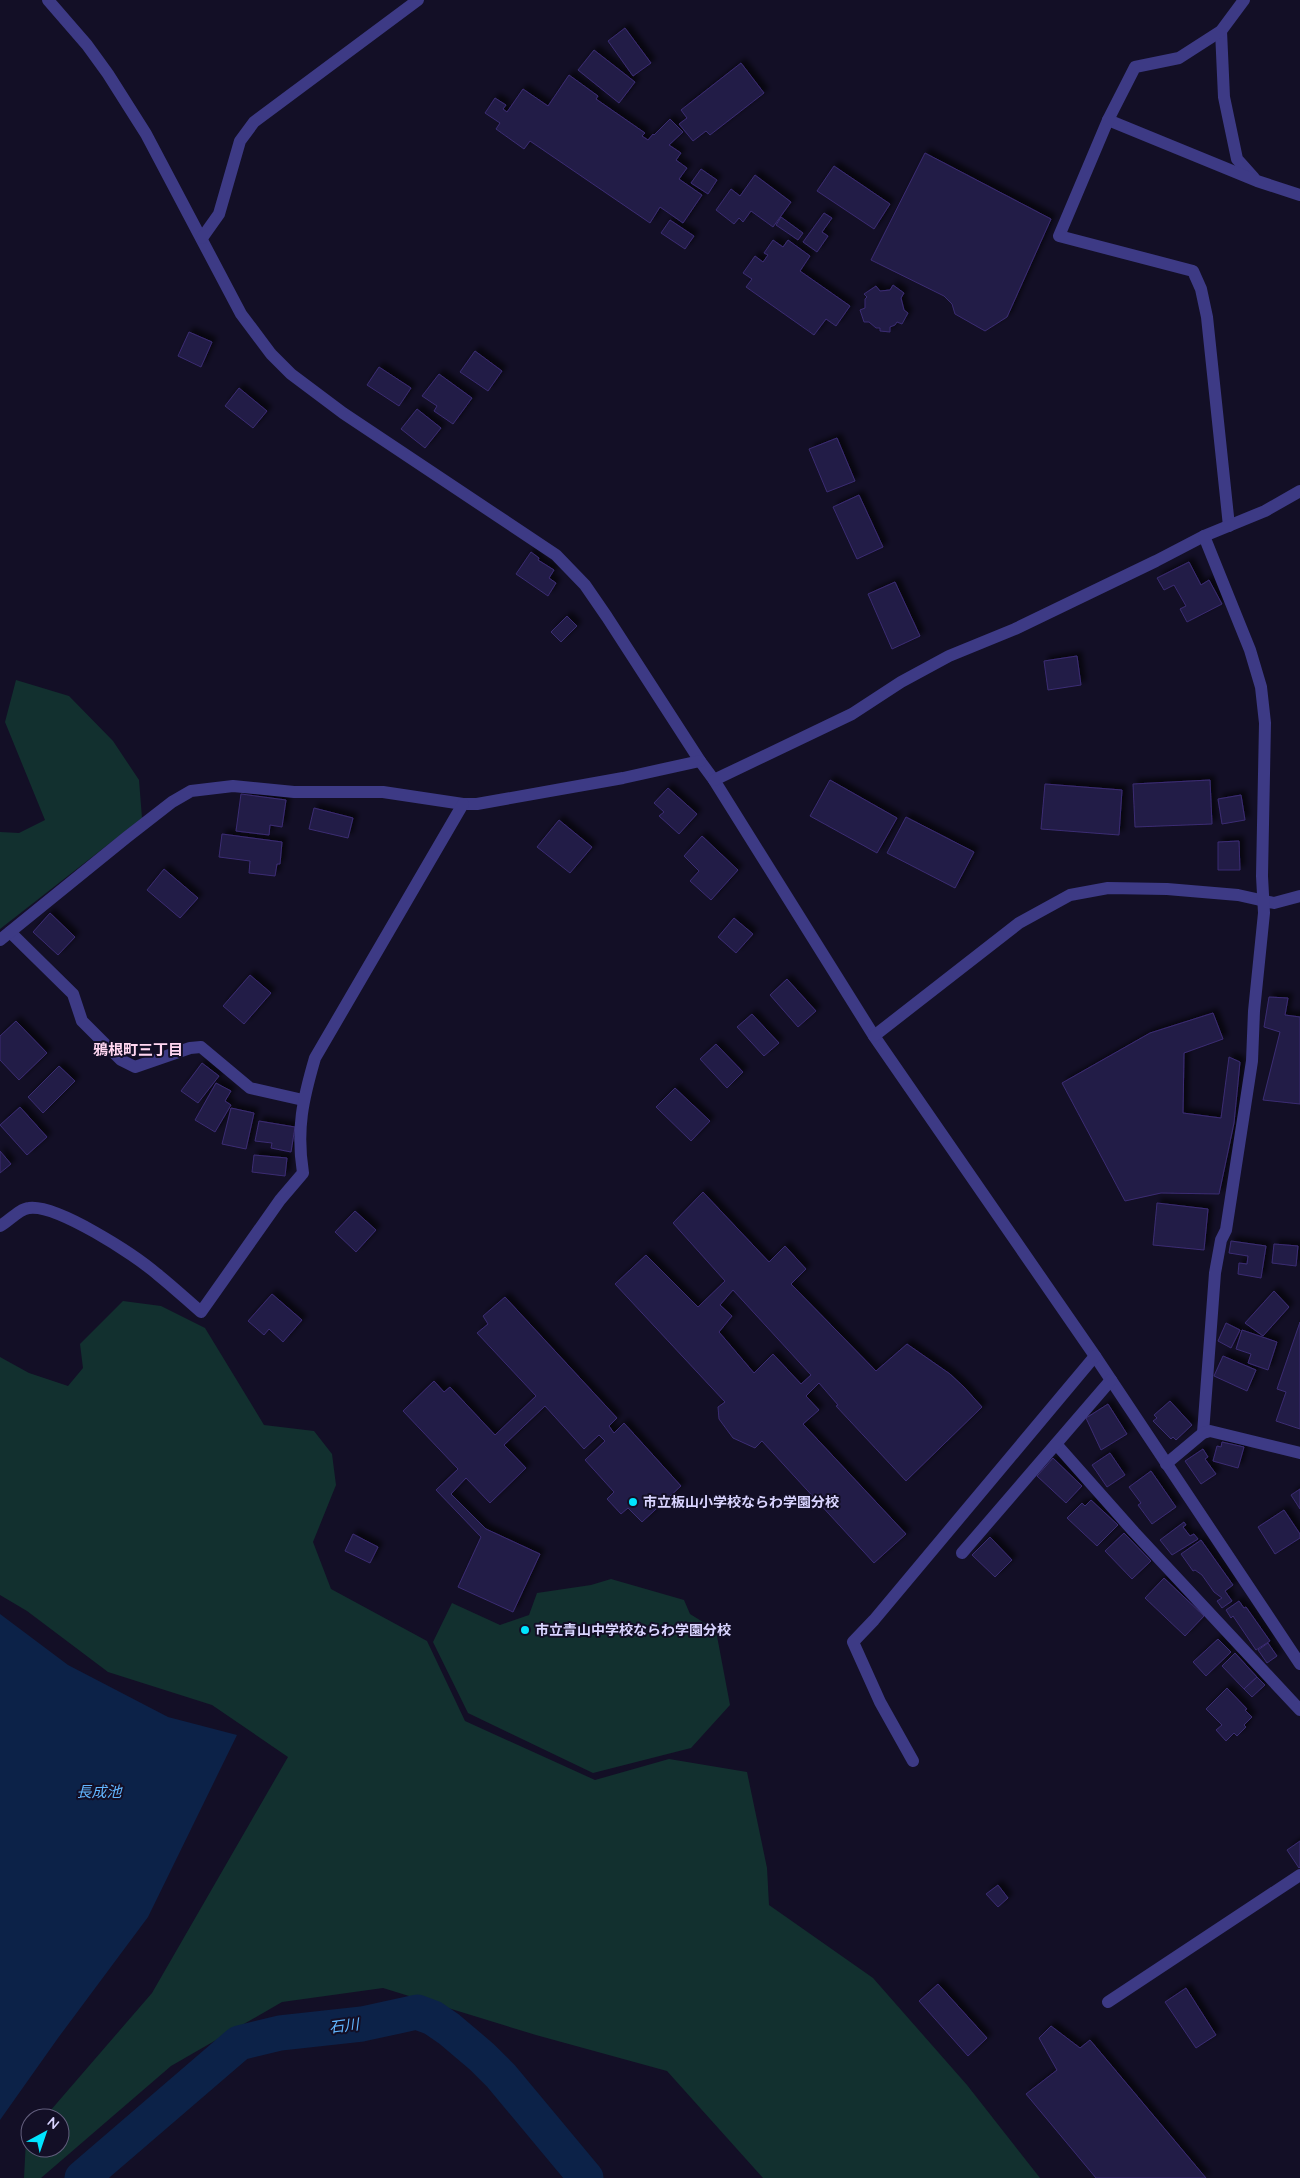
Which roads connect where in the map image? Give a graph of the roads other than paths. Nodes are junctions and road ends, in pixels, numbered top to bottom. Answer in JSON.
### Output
{"nodes":[{"id":1,"x":48,"y":0,"type":"edge"},
{"id":2,"x":418,"y":0,"type":"edge"},
{"id":3,"x":1244,"y":0,"type":"edge"},
{"id":4,"x":1221,"y":31,"type":"junction"},
{"id":5,"x":1108,"y":120,"type":"junction"},
{"id":6,"x":1257,"y":181,"type":"junction"},
{"id":7,"x":1300,"y":195,"type":"edge"},
{"id":8,"x":202,"y":238,"type":"junction"},
{"id":9,"x":1300,"y":491,"type":"edge"},
{"id":10,"x":1229,"y":526,"type":"junction"},
{"id":11,"x":1204,"y":536,"type":"junction"},
{"id":12,"x":700,"y":761,"type":"junction"},
{"id":13,"x":714,"y":780,"type":"junction"},
{"id":14,"x":463,"y":804,"type":"junction"},
{"id":15,"x":1300,"y":896,"type":"edge"},
{"id":16,"x":1264,"y":901,"type":"junction"},
{"id":17,"x":10,"y":932,"type":"junction"},
{"id":18,"x":0,"y":940,"type":"edge"},
{"id":19,"x":874,"y":1036,"type":"junction"},
{"id":20,"x":302,"y":1100,"type":"junction"},
{"id":21,"x":0,"y":1226,"type":"edge"},
{"id":22,"x":1095,"y":1356,"type":"junction"},
{"id":23,"x":1111,"y":1380,"type":"junction"},
{"id":24,"x":1203,"y":1433,"type":"junction"},
{"id":25,"x":1056,"y":1444,"type":"junction"},
{"id":26,"x":1300,"y":1453,"type":"edge"},
{"id":27,"x":1166,"y":1464,"type":"junction"},
{"id":28,"x":962,"y":1553,"type":"dead end"},
{"id":29,"x":1300,"y":1664,"type":"edge"},
{"id":30,"x":1300,"y":1710,"type":"edge"},
{"id":31,"x":913,"y":1762,"type":"dead end"},
{"id":32,"x":1300,"y":1875,"type":"edge"},
{"id":33,"x":1108,"y":2002,"type":"dead end"}],
"edges":[{"from":1,"to":8,"type":"street"},
{"from":2,"to":8,"type":"street"},
{"from":3,"to":4,"type":"street"},
{"from":4,"to":5,"type":"street"},
{"from":4,"to":6,"type":"street"},
{"from":5,"to":6,"type":"street"},
{"from":5,"to":10,"type":"street"},
{"from":6,"to":7,"type":"street"},
{"from":8,"to":12,"type":"street"},
{"from":9,"to":10,"type":"street"},
{"from":10,"to":11,"type":"street"},
{"from":11,"to":13,"type":"street"},
{"from":11,"to":16,"type":"street"},
{"from":12,"to":13,"type":"street"},
{"from":12,"to":14,"type":"street"},
{"from":13,"to":19,"type":"street"},
{"from":14,"to":17,"type":"street"},
{"from":14,"to":20,"type":"street"},
{"from":15,"to":16,"type":"street"},
{"from":16,"to":19,"type":"street"},
{"from":16,"to":24,"type":"street"},
{"from":17,"to":18,"type":"street"},
{"from":17,"to":20,"type":"street"},
{"from":19,"to":22,"type":"street"},
{"from":20,"to":21,"type":"street"},
{"from":22,"to":23,"type":"street"},
{"from":22,"to":31,"type":"street"},
{"from":23,"to":25,"type":"street"},
{"from":23,"to":27,"type":"street"},
{"from":24,"to":26,"type":"street"},
{"from":24,"to":27,"type":"street"},
{"from":25,"to":28,"type":"street"},
{"from":25,"to":30,"type":"street"},
{"from":27,"to":29,"type":"street"},
{"from":32,"to":33,"type":"street"}]}
